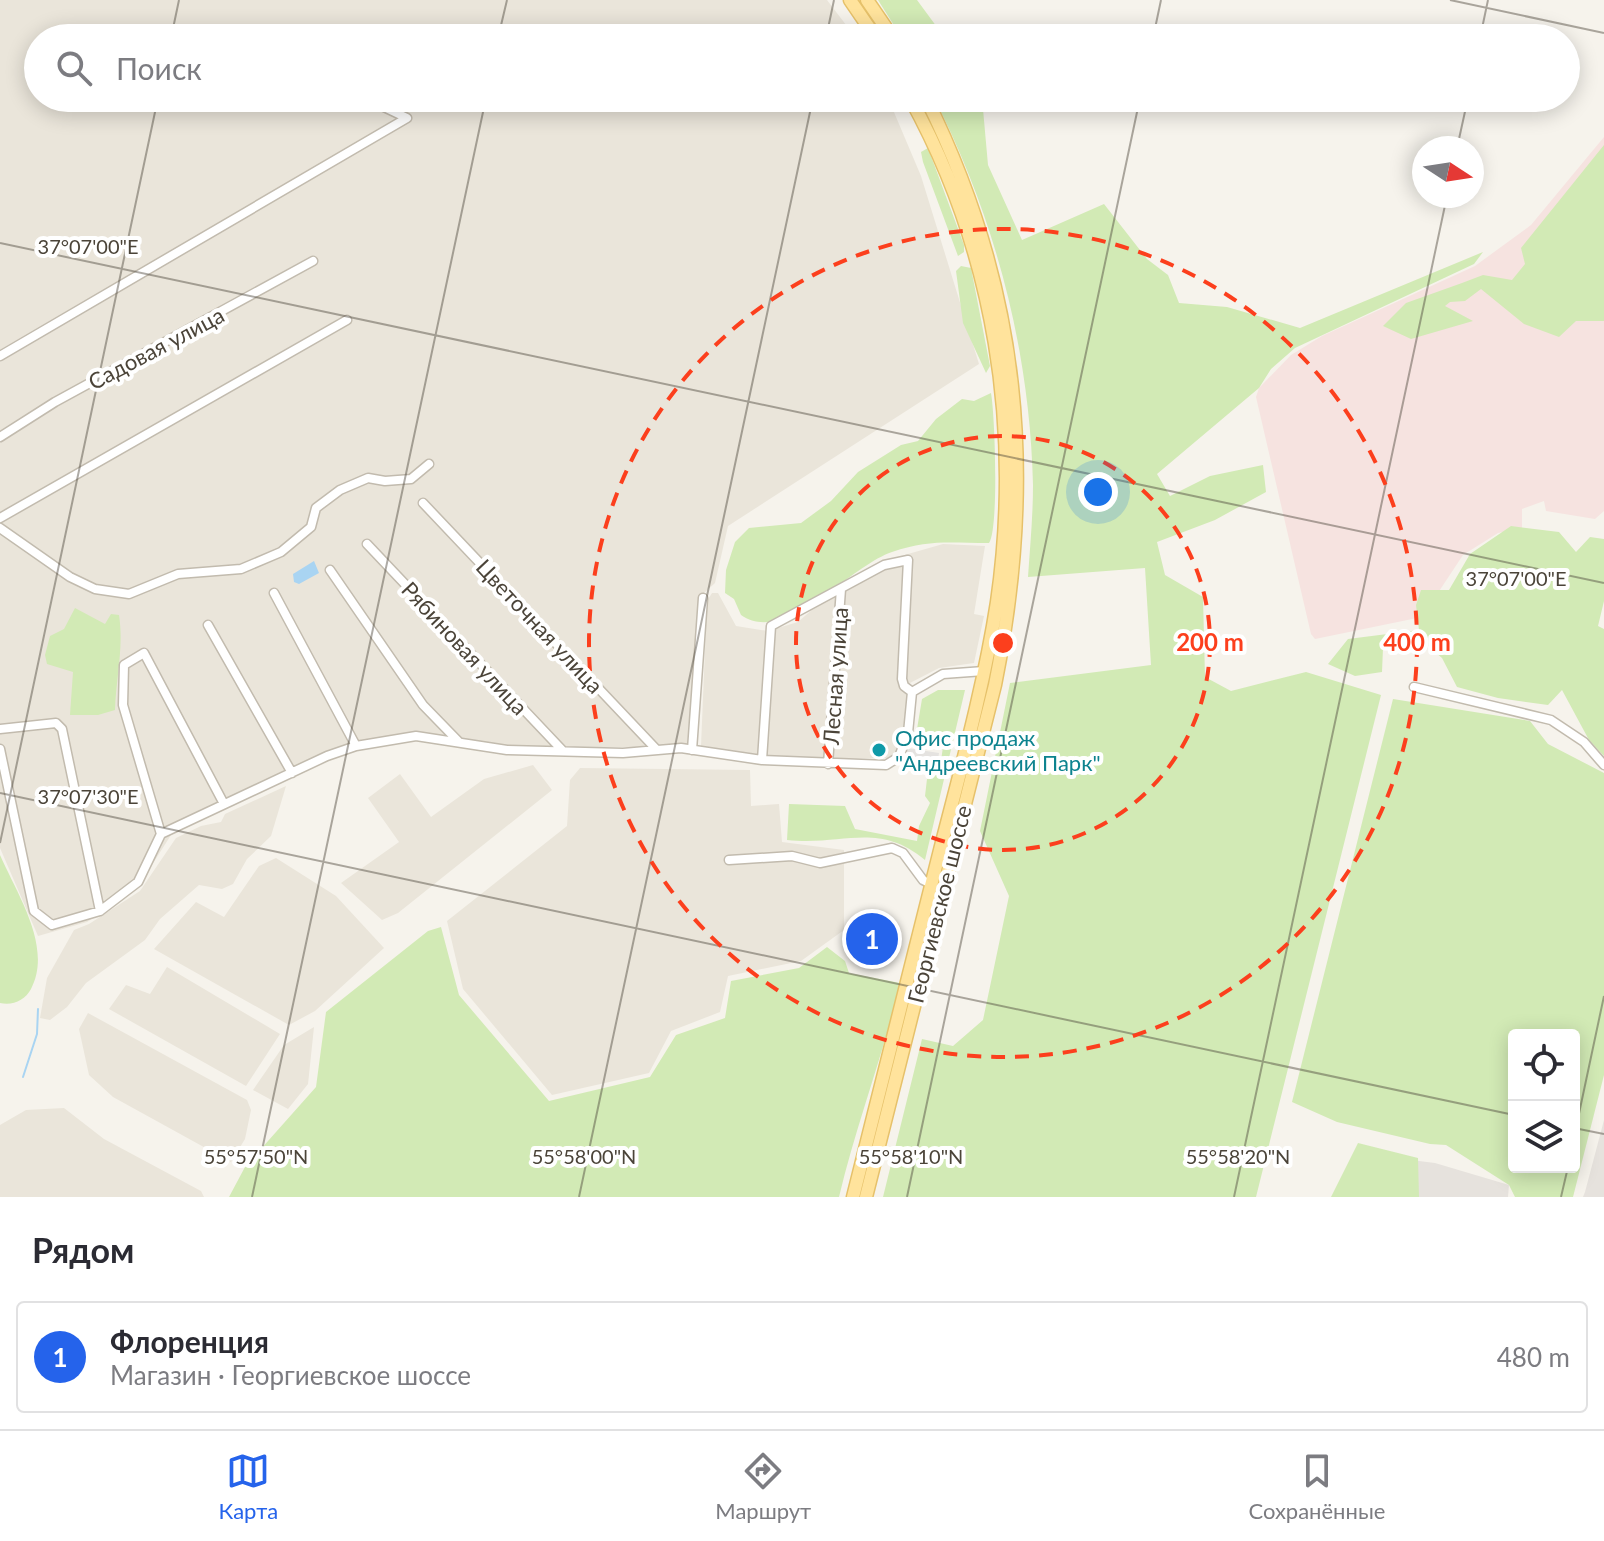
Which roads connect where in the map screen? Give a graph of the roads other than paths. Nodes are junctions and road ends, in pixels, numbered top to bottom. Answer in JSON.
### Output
{"nodes":[{"id":1,"x":850,"y":0,"type":"edge"},
{"id":2,"x":867,"y":0,"type":"edge"},
{"id":3,"x":866,"y":24,"type":"edge"},
{"id":4,"x":883,"y":24,"type":"edge"},
{"id":5,"x":394,"y":112,"type":"edge"},
{"id":6,"x":917,"y":112,"type":"edge"},
{"id":7,"x":932,"y":112,"type":"edge"},
{"id":8,"x":313,"y":261,"type":"dead end"},
{"id":9,"x":347,"y":320,"type":"dead end"},
{"id":10,"x":0,"y":356,"type":"edge"},
{"id":11,"x":0,"y":437,"type":"edge"},
{"id":12,"x":429,"y":464,"type":"dead end"},
{"id":13,"x":423,"y":503,"type":"dead end"},
{"id":14,"x":0,"y":518,"type":"edge"},
{"id":15,"x":0,"y":528,"type":"edge"},
{"id":16,"x":367,"y":544,"type":"dead end"},
{"id":17,"x":330,"y":570,"type":"dead end"},
{"id":18,"x":841,"y":589,"type":"junction"},
{"id":19,"x":274,"y":593,"type":"dead end"},
{"id":20,"x":703,"y":598,"type":"dead end"},
{"id":21,"x":208,"y":625,"type":"dead end"},
{"id":22,"x":984,"y":671,"type":"junction"},
{"id":23,"x":1414,"y":687,"type":"dead end"},
{"id":24,"x":912,"y":692,"type":"junction"},
{"id":25,"x":0,"y":729,"type":"edge"},
{"id":26,"x":460,"y":743,"type":"junction"},
{"id":27,"x":356,"y":746,"type":"junction"},
{"id":28,"x":0,"y":749,"type":"edge"},
{"id":29,"x":656,"y":749,"type":"junction"},
{"id":30,"x":692,"y":750,"type":"junction"},
{"id":31,"x":563,"y":751,"type":"junction"},
{"id":32,"x":762,"y":760,"type":"junction"},
{"id":33,"x":828,"y":764,"type":"junction"},
{"id":34,"x":1604,"y":765,"type":"edge"},
{"id":35,"x":292,"y":773,"type":"junction"},
{"id":36,"x":224,"y":804,"type":"junction"},
{"id":37,"x":161,"y":834,"type":"junction"},
{"id":38,"x":729,"y":860,"type":"dead end"},
{"id":39,"x":931,"y":884,"type":"junction"},
{"id":40,"x":100,"y":911,"type":"junction"},
{"id":41,"x":853,"y":1197,"type":"edge"},
{"id":42,"x":866,"y":1197,"type":"edge"}],
"edges":[{"from":1,"to":3,"type":"main road"},
{"from":2,"to":4,"type":"main road"},
{"from":5,"to":10,"type":"street"},
{"from":6,"to":22,"type":"main road","name":"Георгиевское шоссе"},
{"from":7,"to":42,"type":"main road","name":"Георгиевское шоссе"},
{"from":8,"to":11,"type":"street","name":"Садовая улица"},
{"from":9,"to":14,"type":"street"},
{"from":12,"to":15,"type":"street"},
{"from":13,"to":29,"type":"street","name":"Цветочная улица"},
{"from":16,"to":31,"type":"street","name":"Рябиновая улица"},
{"from":17,"to":26,"type":"street"},
{"from":18,"to":24,"type":"street"},
{"from":18,"to":32,"type":"street"},
{"from":18,"to":33,"type":"street","name":"Лесная улица"},
{"from":19,"to":27,"type":"street"},
{"from":20,"to":30,"type":"street"},
{"from":21,"to":35,"type":"street"},
{"from":22,"to":24,"type":"street"},
{"from":22,"to":39,"type":"main road","name":"Георгиевское шоссе"},
{"from":23,"to":34,"type":"street"},
{"from":24,"to":33,"type":"street"},
{"from":25,"to":40,"type":"street"},
{"from":26,"to":27,"type":"street"},
{"from":26,"to":31,"type":"street"},
{"from":27,"to":35,"type":"street"},
{"from":28,"to":40,"type":"street"},
{"from":29,"to":30,"type":"street"},
{"from":29,"to":31,"type":"street"},
{"from":30,"to":32,"type":"street"},
{"from":32,"to":33,"type":"street"},
{"from":35,"to":36,"type":"street"},
{"from":36,"to":37,"type":"street"},
{"from":36,"to":37,"type":"street"},
{"from":37,"to":40,"type":"street"},
{"from":38,"to":39,"type":"street"},
{"from":39,"to":41,"type":"main road","name":"Георгиевское шоссе"}]}
